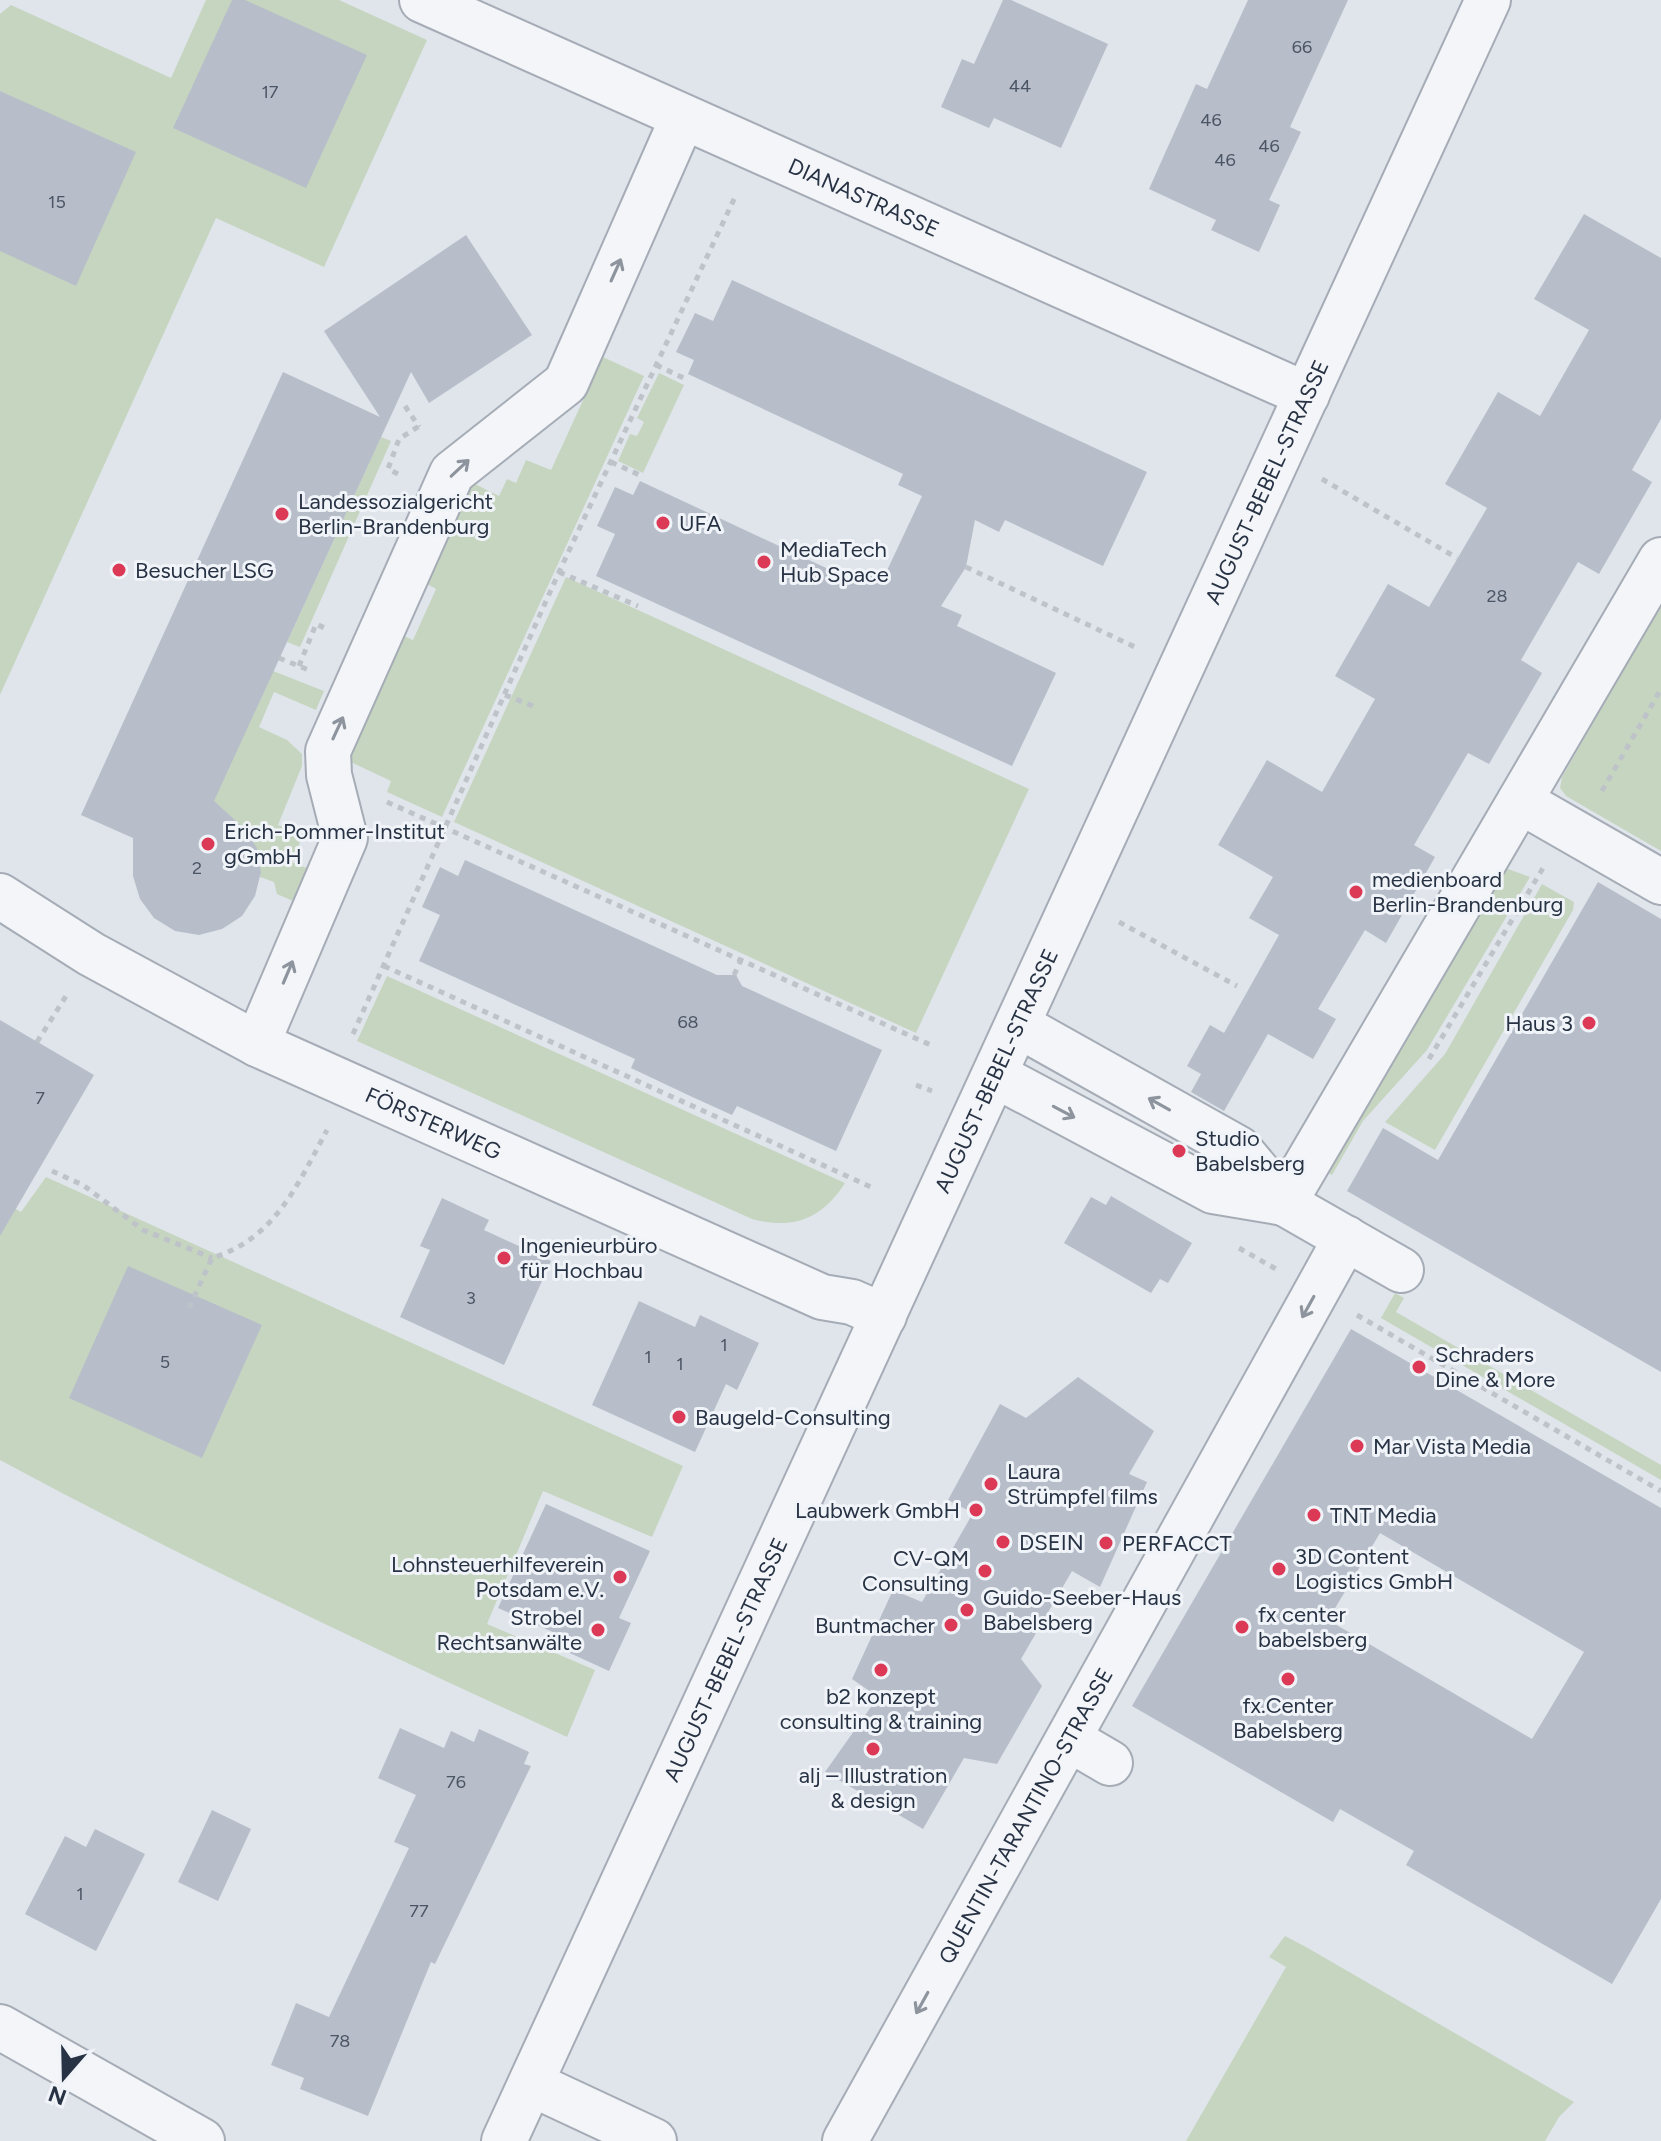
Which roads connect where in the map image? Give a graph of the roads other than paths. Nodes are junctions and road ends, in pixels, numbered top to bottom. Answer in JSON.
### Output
{"nodes":[{"id":1,"x":422,"y":0,"type":"edge"},
{"id":2,"x":1488,"y":0,"type":"edge"},
{"id":3,"x":683,"y":117,"type":"junction"},
{"id":4,"x":1307,"y":395,"type":"junction"},
{"id":5,"x":1661,"y":560,"type":"edge"},
{"id":6,"x":1520,"y":801,"type":"junction"},
{"id":7,"x":1661,"y":882,"type":"edge"},
{"id":8,"x":0,"y":896,"type":"edge"},
{"id":9,"x":1018,"y":1025,"type":"junction"},
{"id":10,"x":257,"y":1044,"type":"junction"},
{"id":11,"x":995,"y":1075,"type":"junction"},
{"id":12,"x":1284,"y":1203,"type":"junction"},
{"id":13,"x":1346,"y":1238,"type":"junction"},
{"id":14,"x":1401,"y":1270,"type":"dead end"},
{"id":15,"x":884,"y":1316,"type":"junction"},
{"id":16,"x":1069,"y":1739,"type":"junction"},
{"id":17,"x":1110,"y":1763,"type":"dead end"},
{"id":18,"x":0,"y":2027,"type":"edge"},
{"id":19,"x":532,"y":2084,"type":"junction"},
{"id":20,"x":202,"y":2141,"type":"edge"},
{"id":21,"x":504,"y":2141,"type":"edge"},
{"id":22,"x":654,"y":2141,"type":"edge"},
{"id":23,"x":845,"y":2141,"type":"edge"}],
"edges":[{"from":1,"to":3,"type":"street","name":"DIANASTRASSE"},
{"from":2,"to":4,"type":"street","name":"AUGUST-BEBEL-STRASSE"},
{"from":3,"to":4,"type":"street","name":"DIANASTRASSE"},
{"from":10,"to":3,"type":"street","one_way":true},
{"from":4,"to":9,"type":"street","name":"AUGUST-BEBEL-STRASSE"},
{"from":5,"to":6,"type":"street"},
{"from":6,"to":7,"type":"street"},
{"from":6,"to":12,"type":"street"},
{"from":8,"to":10,"type":"street","name":"FÖRSTERWEG"},
{"from":9,"to":11,"type":"street","name":"AUGUST-BEBEL-STRASSE"},
{"from":12,"to":9,"type":"street","one_way":true},
{"from":10,"to":15,"type":"street","name":"FÖRSTERWEG"},
{"from":11,"to":12,"type":"street","one_way":true},
{"from":11,"to":15,"type":"street","name":"AUGUST-BEBEL-STRASSE"},
{"from":12,"to":13,"type":"street"},
{"from":13,"to":14,"type":"street"},
{"from":13,"to":16,"type":"street","name":"QUENTIN-TARANTINO-STRASSE","one_way":true},
{"from":15,"to":19,"type":"street","name":"AUGUST-BEBEL-STRASSE"},
{"from":16,"to":17,"type":"street"},
{"from":16,"to":23,"type":"street","name":"QUENTIN-TARANTINO-STRASSE","one_way":true},
{"from":18,"to":20,"type":"street"},
{"from":19,"to":21,"type":"street","name":"AUGUST-BEBEL-STRASSE"},
{"from":19,"to":22,"type":"street"}]}
